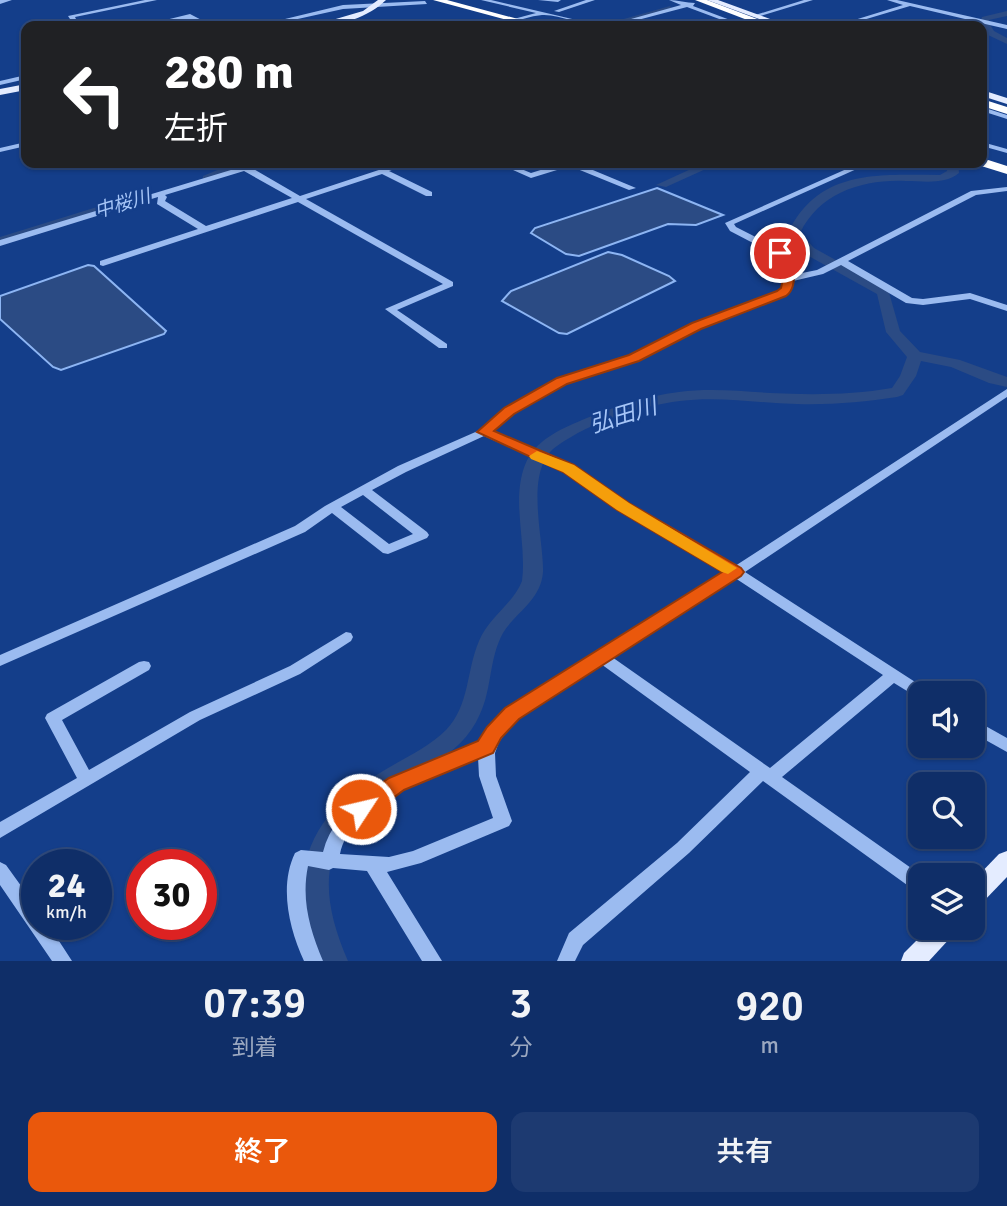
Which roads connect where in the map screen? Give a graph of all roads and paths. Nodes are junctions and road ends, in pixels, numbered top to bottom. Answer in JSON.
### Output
{"nodes":[{"id":1,"x":9,"y":0,"type":"edge"},
{"id":2,"x":126,"y":0,"type":"edge"},
{"id":3,"x":154,"y":0,"type":"edge"},
{"id":4,"x":439,"y":0,"type":"edge"},
{"id":5,"x":484,"y":0,"type":"edge"},
{"id":6,"x":558,"y":0,"type":"edge"},
{"id":7,"x":592,"y":0,"type":"edge"},
{"id":8,"x":672,"y":0,"type":"edge"},
{"id":9,"x":707,"y":0,"type":"edge"},
{"id":10,"x":810,"y":0,"type":"edge"},
{"id":11,"x":890,"y":0,"type":"edge"},
{"id":12,"x":925,"y":0,"type":"edge"},
{"id":13,"x":0,"y":2,"type":"edge"},
{"id":14,"x":692,"y":2,"type":"edge"},
{"id":15,"x":380,"y":3,"type":"edge"},
{"id":16,"x":425,"y":3,"type":"dead end"},
{"id":17,"x":137,"y":4,"type":"junction"},
{"id":18,"x":909,"y":5,"type":"junction"},
{"id":19,"x":545,"y":8,"type":"edge"},
{"id":20,"x":1007,"y":15,"type":"edge"},
{"id":21,"x":754,"y":16,"type":"junction"},
{"id":22,"x":971,"y":19,"type":"junction"},
{"id":23,"x":517,"y":20,"type":"junction"},
{"id":24,"x":74,"y":21,"type":"edge"},
{"id":25,"x":167,"y":21,"type":"edge"},
{"id":26,"x":200,"y":21,"type":"edge"},
{"id":27,"x":280,"y":21,"type":"edge"},
{"id":28,"x":338,"y":21,"type":"edge"},
{"id":29,"x":512,"y":21,"type":"edge"},
{"id":30,"x":521,"y":21,"type":"edge"},
{"id":31,"x":584,"y":21,"type":"edge"},
{"id":32,"x":626,"y":21,"type":"edge"},
{"id":33,"x":734,"y":21,"type":"edge"},
{"id":34,"x":745,"y":21,"type":"edge"},
{"id":35,"x":755,"y":21,"type":"edge"},
{"id":36,"x":770,"y":21,"type":"edge"},
{"id":37,"x":855,"y":21,"type":"edge"},
{"id":38,"x":965,"y":21,"type":"edge"},
{"id":39,"x":980,"y":21,"type":"edge"},
{"id":40,"x":989,"y":23,"type":"joint"},
{"id":41,"x":1007,"y":27,"type":"edge"},
{"id":42,"x":21,"y":78,"type":"edge"},
{"id":43,"x":0,"y":83,"type":"edge"},
{"id":44,"x":21,"y":87,"type":"edge"},
{"id":45,"x":0,"y":92,"type":"edge"},
{"id":46,"x":987,"y":95,"type":"edge"},
{"id":47,"x":1007,"y":101,"type":"edge"},
{"id":48,"x":987,"y":102,"type":"edge"},
{"id":49,"x":1007,"y":109,"type":"edge"},
{"id":50,"x":987,"y":111,"type":"edge"},
{"id":51,"x":1007,"y":117,"type":"edge"},
{"id":52,"x":21,"y":145,"type":"edge"},
{"id":53,"x":987,"y":145,"type":"edge"},
{"id":54,"x":0,"y":150,"type":"edge"},
{"id":55,"x":1007,"y":151,"type":"edge"},
{"id":56,"x":987,"y":164,"type":"edge"},
{"id":57,"x":375,"y":168,"type":"edge"},
{"id":58,"x":391,"y":168,"type":"edge"},
{"id":59,"x":512,"y":168,"type":"edge"},
{"id":60,"x":556,"y":168,"type":"edge"},
{"id":61,"x":582,"y":168,"type":"edge"},
{"id":62,"x":855,"y":168,"type":"edge"},
{"id":63,"x":233,"y":169,"type":"joint"},
{"id":64,"x":245,"y":169,"type":"joint"},
{"id":65,"x":1007,"y":170,"type":"edge"},
{"id":66,"x":381,"y":171,"type":"junction"},
{"id":67,"x":632,"y":188,"type":"dead end"},
{"id":68,"x":1007,"y":189,"type":"edge"},
{"id":69,"x":429,"y":194,"type":"dead end"},
{"id":70,"x":160,"y":195,"type":"junction"},
{"id":71,"x":296,"y":199,"type":"junction"},
{"id":72,"x":313,"y":208,"type":"junction"},
{"id":73,"x":253,"y":213,"type":"junction"},
{"id":74,"x":297,"y":214,"type":"dead end"},
{"id":75,"x":268,"y":222,"type":"dead end"},
{"id":76,"x":204,"y":229,"type":"junction"},
{"id":77,"x":0,"y":243,"type":"edge"},
{"id":78,"x":842,"y":261,"type":"junction"},
{"id":79,"x":103,"y":263,"type":"dead end"},
{"id":80,"x":789,"y":279,"type":"junction"},
{"id":81,"x":1007,"y":308,"type":"edge"},
{"id":82,"x":443,"y":346,"type":"dead end"},
{"id":83,"x":1007,"y":392,"type":"edge"},
{"id":84,"x":484,"y":432,"type":"junction"},
{"id":85,"x":364,"y":490,"type":"junction"},
{"id":86,"x":333,"y":507,"type":"junction"},
{"id":87,"x":735,"y":572,"type":"junction"},
{"id":88,"x":346,"y":637,"type":"dead end"},
{"id":89,"x":600,"y":656,"type":"junction"},
{"id":90,"x":0,"y":661,"type":"edge"},
{"id":91,"x":144,"y":666,"type":"dead end"},
{"id":92,"x":893,"y":675,"type":"junction"},
{"id":93,"x":908,"y":685,"type":"edge"},
{"id":94,"x":985,"y":732,"type":"edge"},
{"id":95,"x":1007,"y":746,"type":"edge"},
{"id":96,"x":485,"y":747,"type":"junction"},
{"id":97,"x":767,"y":773,"type":"junction"},
{"id":98,"x":86,"y":780,"type":"junction"},
{"id":99,"x":0,"y":831,"type":"edge"},
{"id":100,"x":1007,"y":861,"type":"edge"},
{"id":101,"x":329,"y":862,"type":"junction"},
{"id":102,"x":372,"y":864,"type":"junction"},
{"id":103,"x":0,"y":870,"type":"edge"},
{"id":104,"x":908,"y":875,"type":"edge"},
{"id":105,"x":985,"y":884,"type":"edge"},
{"id":106,"x":21,"y":901,"type":"edge"},
{"id":107,"x":48,"y":940,"type":"edge"},
{"id":108,"x":933,"y":940,"type":"edge"},
{"id":109,"x":63,"y":961,"type":"edge"},
{"id":110,"x":314,"y":961,"type":"edge"},
{"id":111,"x":433,"y":961,"type":"edge"},
{"id":112,"x":566,"y":961,"type":"edge"},
{"id":113,"x":913,"y":961,"type":"edge"}],
"edges":[{"from":1,"to":13,"type":"street"},
{"from":2,"to":17,"type":"street"},
{"from":3,"to":17,"type":"street"},
{"from":4,"to":23,"type":"highway"},
{"from":5,"to":19,"type":"street"},
{"from":6,"to":19,"type":"street"},
{"from":7,"to":19,"type":"street"},
{"from":8,"to":14,"type":"street"},
{"from":9,"to":21,"type":"main road"},
{"from":10,"to":21,"type":"street"},
{"from":11,"to":18,"type":"street"},
{"from":12,"to":18,"type":"street"},
{"from":14,"to":32,"type":"street"},
{"from":14,"to":33,"type":"street"},
{"from":14,"to":34,"type":"highway"},
{"from":14,"to":35,"type":"highway"},
{"from":15,"to":16,"type":"street"},
{"from":15,"to":27,"type":"street"},
{"from":15,"to":28,"type":"main road"},
{"from":17,"to":24,"type":"street"},
{"from":18,"to":22,"type":"street"},
{"from":18,"to":37,"type":"street"},
{"from":19,"to":23,"type":"street"},
{"from":19,"to":31,"type":"street"},
{"from":20,"to":40,"type":"street"},
{"from":21,"to":36,"type":"main road"},
{"from":22,"to":38,"type":"street"},
{"from":22,"to":39,"type":"street"},
{"from":23,"to":29,"type":"street"},
{"from":23,"to":30,"type":"highway"},
{"from":25,"to":26,"type":"street"},
{"from":40,"to":41,"type":"street"},
{"from":42,"to":43,"type":"street"},
{"from":44,"to":45,"type":"main road"},
{"from":46,"to":47,"type":"main road"},
{"from":48,"to":49,"type":"highway"},
{"from":50,"to":51,"type":"street"},
{"from":52,"to":54,"type":"street"},
{"from":53,"to":55,"type":"street"},
{"from":56,"to":65,"type":"highway"},
{"from":57,"to":66,"type":"street"},
{"from":58,"to":66,"type":"street"},
{"from":59,"to":60,"type":"street"},
{"from":61,"to":67,"type":"street"},
{"from":62,"to":80,"type":"street"},
{"from":63,"to":64,"type":"street"},
{"from":63,"to":70,"type":"street"},
{"from":64,"to":71,"type":"street"},
{"from":66,"to":69,"type":"street"},
{"from":66,"to":71,"type":"street"},
{"from":68,"to":78,"type":"street"},
{"from":70,"to":76,"type":"street"},
{"from":70,"to":77,"type":"street"},
{"from":71,"to":72,"type":"street"},
{"from":71,"to":73,"type":"street"},
{"from":72,"to":74,"type":"street"},
{"from":72,"to":82,"type":"street"},
{"from":73,"to":75,"type":"street"},
{"from":73,"to":76,"type":"street"},
{"from":76,"to":79,"type":"street"},
{"from":78,"to":80,"type":"street"},
{"from":78,"to":81,"type":"street"},
{"from":80,"to":84,"type":"street"},
{"from":83,"to":87,"type":"street"},
{"from":84,"to":85,"type":"street"},
{"from":84,"to":87,"type":"street"},
{"from":85,"to":86,"type":"street"},
{"from":85,"to":86,"type":"street"},
{"from":86,"to":90,"type":"street"},
{"from":87,"to":89,"type":"street"},
{"from":87,"to":92,"type":"street"},
{"from":88,"to":98,"type":"street"},
{"from":89,"to":96,"type":"street"},
{"from":89,"to":97,"type":"street"},
{"from":91,"to":98,"type":"street"},
{"from":92,"to":93,"type":"street"},
{"from":92,"to":97,"type":"street"},
{"from":94,"to":95,"type":"street"},
{"from":96,"to":101,"type":"street"},
{"from":96,"to":102,"type":"street"},
{"from":97,"to":104,"type":"street"},
{"from":97,"to":112,"type":"street"},
{"from":98,"to":99,"type":"street"},
{"from":100,"to":105,"type":"main road"},
{"from":101,"to":102,"type":"street"},
{"from":101,"to":110,"type":"street"},
{"from":102,"to":111,"type":"street"},
{"from":103,"to":106,"type":"street"},
{"from":107,"to":109,"type":"street"},
{"from":108,"to":113,"type":"main road"}]}
